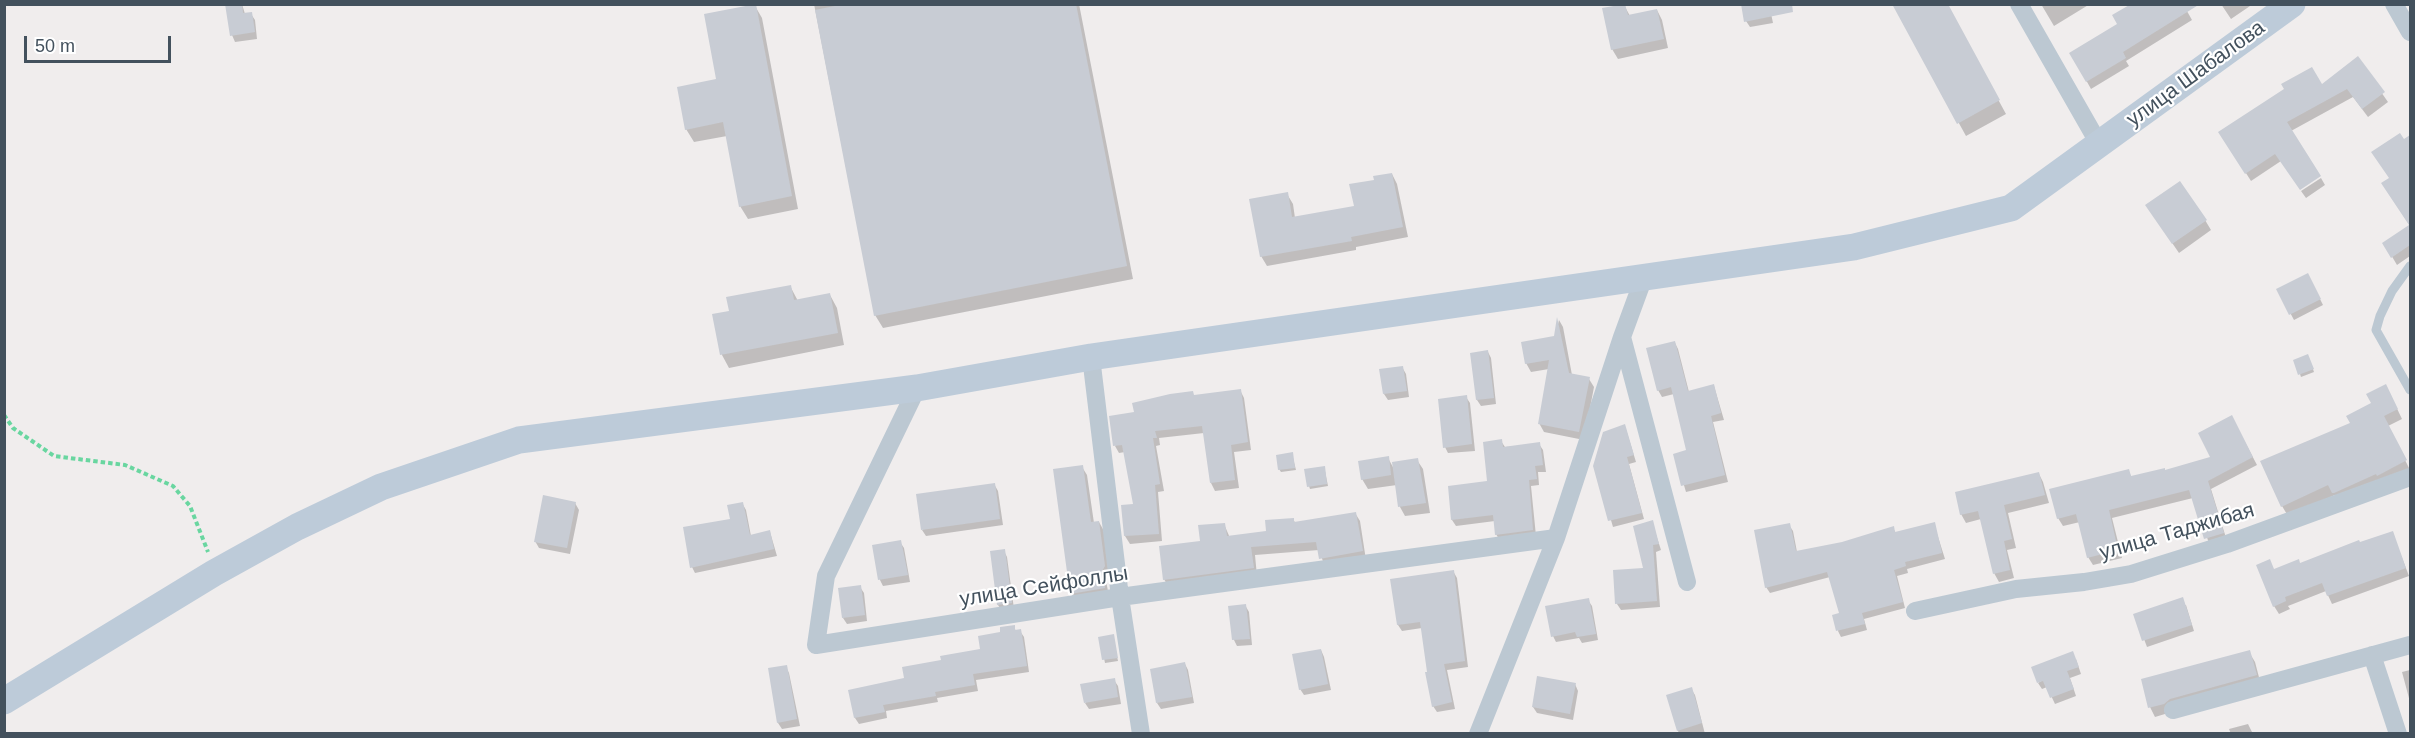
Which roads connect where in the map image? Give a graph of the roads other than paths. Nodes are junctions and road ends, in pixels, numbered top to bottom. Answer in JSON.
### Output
{"nodes":[{"id":1,"x":2019,"y":4,"type":"edge"},
{"id":2,"x":2292,"y":4,"type":"edge"},
{"id":3,"x":2394,"y":4,"type":"edge"},
{"id":4,"x":2410,"y":32,"type":"edge"},
{"id":5,"x":2099,"y":144,"type":"junction"},
{"id":6,"x":2410,"y":266,"type":"edge"},
{"id":7,"x":1644,"y":277,"type":"junction"},
{"id":8,"x":1622,"y":337,"type":"junction"},
{"id":9,"x":1092,"y":357,"type":"junction"},
{"id":10,"x":917,"y":388,"type":"junction"},
{"id":11,"x":2410,"y":390,"type":"edge"},
{"id":12,"x":2410,"y":477,"type":"edge"},
{"id":13,"x":1556,"y":538,"type":"junction"},
{"id":14,"x":1687,"y":582,"type":"dead end"},
{"id":15,"x":1120,"y":597,"type":"junction"},
{"id":16,"x":1915,"y":611,"type":"dead end"},
{"id":17,"x":2410,"y":645,"type":"edge"},
{"id":18,"x":2372,"y":655,"type":"junction"},
{"id":19,"x":4,"y":701,"type":"edge"},
{"id":20,"x":2173,"y":710,"type":"dead end"},
{"id":21,"x":1141,"y":734,"type":"edge"},
{"id":22,"x":1478,"y":734,"type":"edge"},
{"id":23,"x":2398,"y":734,"type":"edge"}],
"edges":[{"from":1,"to":5,"type":"street"},
{"from":2,"to":5,"type":"street","name":"улица Шабалова"},
{"from":3,"to":4,"type":"street"},
{"from":5,"to":7,"type":"street","name":"улица Шабалова"},
{"from":6,"to":11,"type":"lane"},
{"from":7,"to":8,"type":"street"},
{"from":7,"to":9,"type":"street","name":"улица Шабалова"},
{"from":8,"to":13,"type":"street"},
{"from":8,"to":14,"type":"street"},
{"from":9,"to":10,"type":"street","name":"улица Шабалова"},
{"from":9,"to":15,"type":"street"},
{"from":10,"to":15,"type":"street","name":"улица Сейфоллы"},
{"from":10,"to":19,"type":"street","name":"улица Шабалова"},
{"from":12,"to":16,"type":"street","name":"улица Таджибая"},
{"from":13,"to":15,"type":"street","name":"улица Сейфоллы"},
{"from":13,"to":22,"type":"street"},
{"from":15,"to":21,"type":"street"},
{"from":17,"to":18,"type":"street"},
{"from":18,"to":20,"type":"street"},
{"from":18,"to":23,"type":"street"}]}
